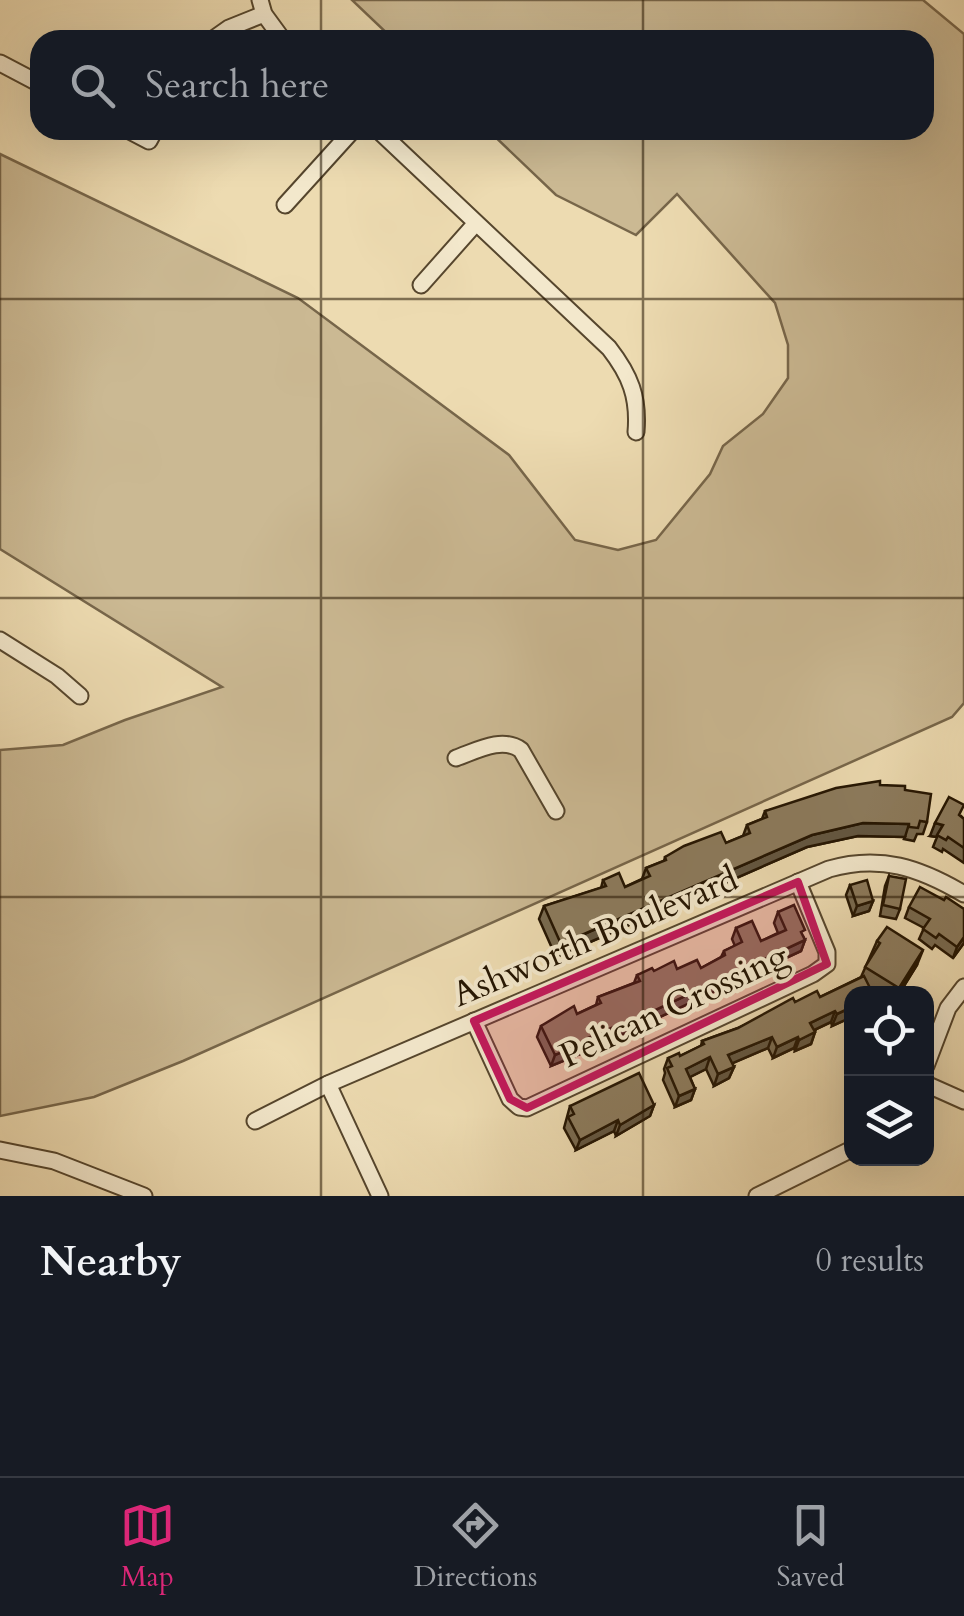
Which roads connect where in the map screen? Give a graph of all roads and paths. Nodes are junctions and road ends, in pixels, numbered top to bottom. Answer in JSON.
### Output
{"nodes":[{"id":1,"x":262,"y":7,"type":"edge"},
{"id":2,"x":227,"y":30,"type":"edge"},
{"id":3,"x":277,"y":30,"type":"edge"},
{"id":4,"x":0,"y":63,"type":"edge"},
{"id":5,"x":30,"y":79,"type":"edge"},
{"id":6,"x":344,"y":140,"type":"edge"},
{"id":7,"x":389,"y":140,"type":"edge"},
{"id":8,"x":285,"y":205,"type":"dead end"},
{"id":9,"x":476,"y":223,"type":"junction"},
{"id":10,"x":421,"y":285,"type":"dead end"},
{"id":11,"x":636,"y":432,"type":"dead end"},
{"id":12,"x":0,"y":640,"type":"edge"},
{"id":13,"x":80,"y":696,"type":"dead end"},
{"id":14,"x":456,"y":758,"type":"dead end"},
{"id":15,"x":556,"y":812,"type":"dead end"},
{"id":16,"x":798,"y":882,"type":"junction"},
{"id":17,"x":964,"y":894,"type":"edge"},
{"id":18,"x":964,"y":987,"type":"edge"},
{"id":19,"x":474,"y":1022,"type":"junction"},
{"id":20,"x":934,"y":1045,"type":"edge"},
{"id":21,"x":328,"y":1084,"type":"junction"},
{"id":22,"x":934,"y":1088,"type":"edge"},
{"id":23,"x":964,"y":1101,"type":"edge"},
{"id":24,"x":255,"y":1121,"type":"dead end"},
{"id":25,"x":0,"y":1150,"type":"edge"},
{"id":26,"x":844,"y":1154,"type":"edge"},
{"id":27,"x":144,"y":1196,"type":"edge"},
{"id":28,"x":380,"y":1196,"type":"edge"},
{"id":29,"x":757,"y":1196,"type":"edge"}],
"edges":[{"from":1,"to":2,"type":"street"},
{"from":1,"to":3,"type":"street"},
{"from":4,"to":5,"type":"street"},
{"from":6,"to":8,"type":"street"},
{"from":7,"to":9,"type":"street"},
{"from":9,"to":10,"type":"street"},
{"from":9,"to":11,"type":"street"},
{"from":12,"to":13,"type":"street"},
{"from":14,"to":15,"type":"street"},
{"from":16,"to":17,"type":"street","name":"Ashworth Boulevard"},
{"from":16,"to":19,"type":"street","name":"Ashworth Boulevard"},
{"from":16,"to":19,"type":"street","name":"Pelican Crossing"},
{"from":18,"to":20,"type":"street"},
{"from":19,"to":21,"type":"street","name":"Ashworth Boulevard"},
{"from":21,"to":24,"type":"street","name":"Ashworth Boulevard"},
{"from":21,"to":28,"type":"street"},
{"from":22,"to":23,"type":"street"},
{"from":25,"to":27,"type":"street"},
{"from":26,"to":29,"type":"street"}]}
